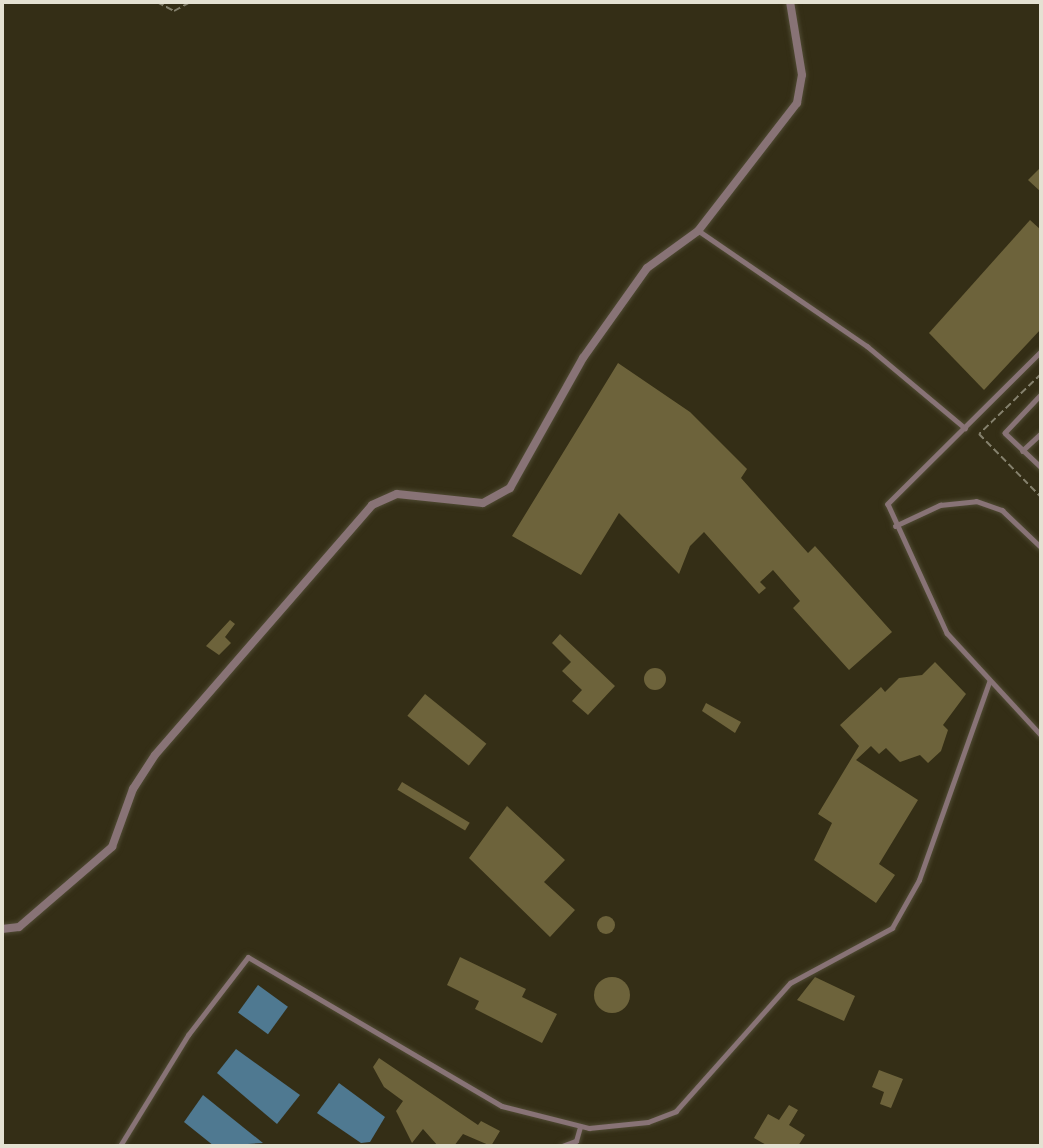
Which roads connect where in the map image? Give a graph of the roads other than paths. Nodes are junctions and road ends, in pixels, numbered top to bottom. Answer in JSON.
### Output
{"nodes":[{"id":1,"x":790,"y":2,"type":"edge"},
{"id":2,"x":698,"y":231,"type":"junction"},
{"id":3,"x":1041,"y":352,"type":"edge"},
{"id":4,"x":1041,"y":396,"type":"edge"},
{"id":5,"x":965,"y":428,"type":"junction"},
{"id":6,"x":1041,"y":433,"type":"edge"},
{"id":7,"x":1022,"y":451,"type":"junction"},
{"id":8,"x":1041,"y":467,"type":"edge"},
{"id":9,"x":895,"y":526,"type":"junction"},
{"id":10,"x":1041,"y":547,"type":"edge"},
{"id":11,"x":989,"y":682,"type":"junction"},
{"id":12,"x":1041,"y":735,"type":"edge"},
{"id":13,"x":2,"y":929,"type":"edge"},
{"id":14,"x":580,"y":1127,"type":"junction"},
{"id":15,"x":120,"y":1146,"type":"edge"},
{"id":16,"x":562,"y":1146,"type":"edge"}],
"edges":[{"from":1,"to":2,"type":"street"},
{"from":2,"to":5,"type":"lane"},
{"from":2,"to":13,"type":"street"},
{"from":3,"to":5,"type":"lane"},
{"from":4,"to":7,"type":"lane"},
{"from":5,"to":9,"type":"lane"},
{"from":6,"to":7,"type":"lane"},
{"from":7,"to":8,"type":"lane"},
{"from":9,"to":10,"type":"lane"},
{"from":9,"to":11,"type":"lane"},
{"from":11,"to":12,"type":"lane"},
{"from":11,"to":14,"type":"lane"},
{"from":14,"to":15,"type":"lane"},
{"from":14,"to":16,"type":"lane"}]}
